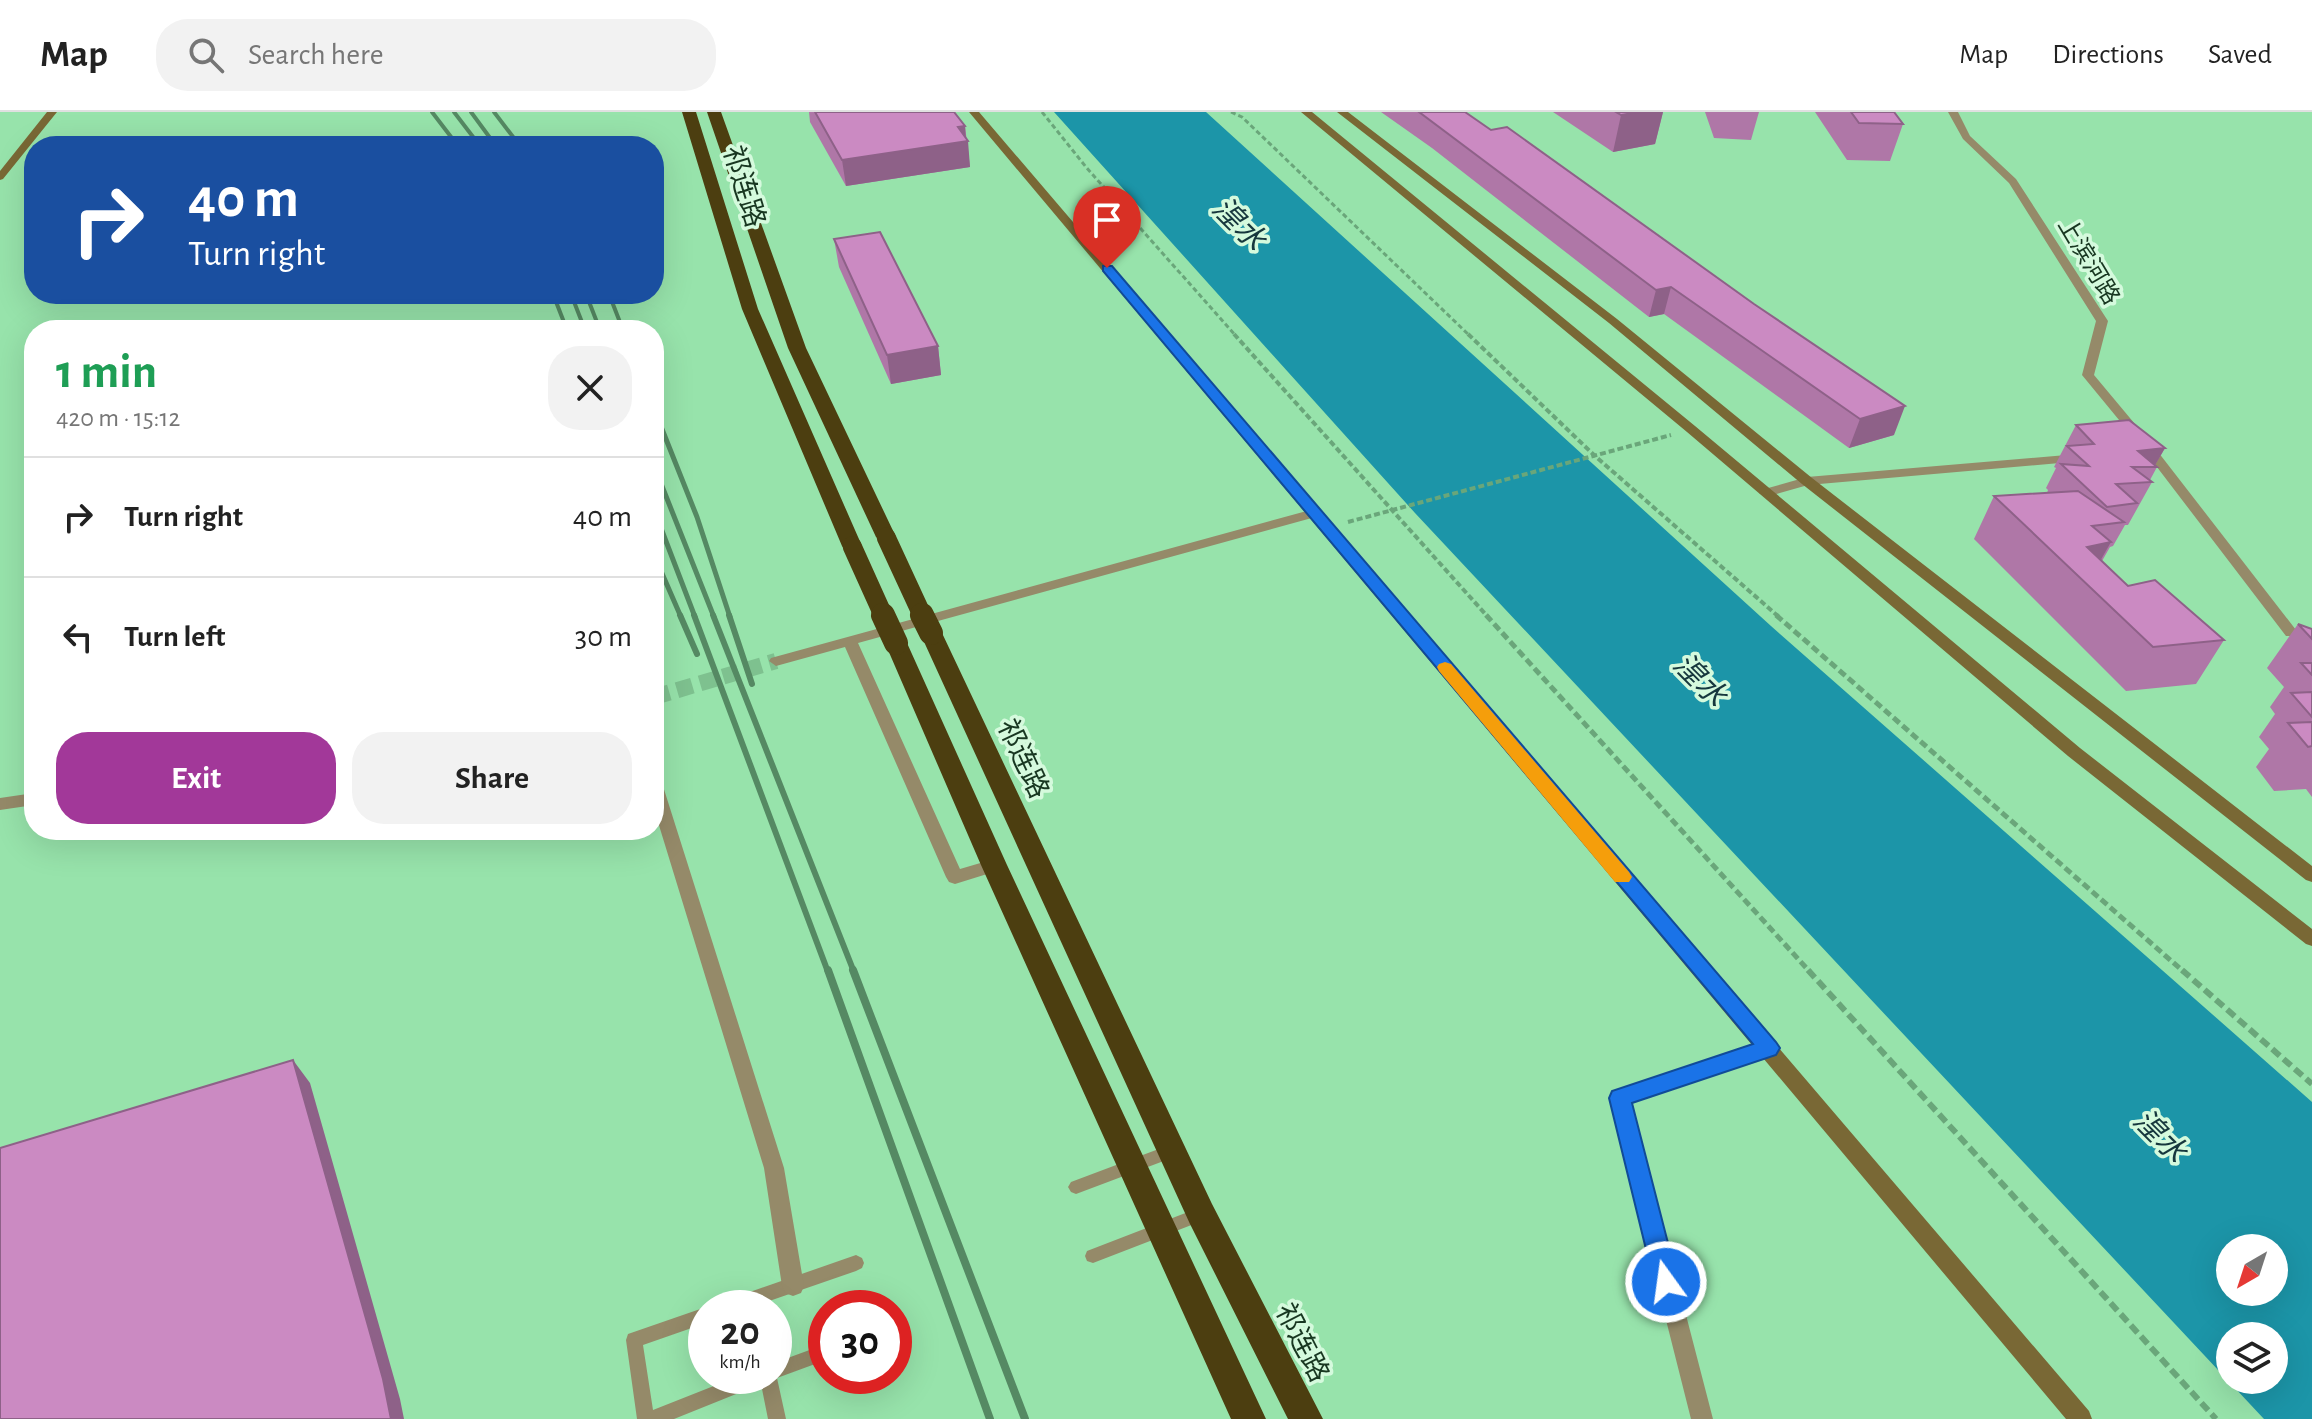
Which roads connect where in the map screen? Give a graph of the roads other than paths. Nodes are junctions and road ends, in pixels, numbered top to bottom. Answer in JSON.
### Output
{"nodes":[{"id":1,"x":52,"y":112,"type":"edge"},
{"id":2,"x":689,"y":112,"type":"edge"},
{"id":3,"x":714,"y":112,"type":"edge"},
{"id":4,"x":974,"y":112,"type":"edge"},
{"id":5,"x":1306,"y":112,"type":"edge"},
{"id":6,"x":1342,"y":112,"type":"edge"},
{"id":7,"x":1953,"y":112,"type":"edge"},
{"id":8,"x":33,"y":136,"type":"edge"},
{"id":9,"x":24,"y":147,"type":"edge"},
{"id":10,"x":0,"y":177,"type":"edge"},
{"id":11,"x":2151,"y":451,"type":"junction"},
{"id":12,"x":2137,"y":452,"type":"edge"},
{"id":13,"x":2092,"y":457,"type":"edge"},
{"id":14,"x":1807,"y":481,"type":"junction"},
{"id":15,"x":1766,"y":493,"type":"junction"},
{"id":16,"x":1314,"y":513,"type":"junction"},
{"id":17,"x":2291,"y":633,"type":"dead end"},
{"id":18,"x":850,"y":641,"type":"junction"},
{"id":19,"x":776,"y":661,"type":"tunnel mouth"},
{"id":20,"x":24,"y":800,"type":"edge"},
{"id":21,"x":0,"y":804,"type":"edge"},
{"id":22,"x":664,"y":815,"type":"edge"},
{"id":23,"x":994,"y":865,"type":"junction"},
{"id":24,"x":2312,"y":875,"type":"edge"},
{"id":25,"x":2312,"y":939,"type":"edge"},
{"id":26,"x":1769,"y":1048,"type":"junction"},
{"id":27,"x":1172,"y":1151,"type":"junction"},
{"id":28,"x":1133,"y":1164,"type":"junction"},
{"id":29,"x":1076,"y":1187,"type":"dead end"},
{"id":30,"x":1201,"y":1214,"type":"junction"},
{"id":31,"x":1161,"y":1228,"type":"junction"},
{"id":32,"x":1093,"y":1256,"type":"dead end"},
{"id":33,"x":856,"y":1263,"type":"dead end"},
{"id":34,"x":793,"y":1286,"type":"junction"},
{"id":35,"x":783,"y":1290,"type":"edge"},
{"id":36,"x":688,"y":1321,"type":"edge"},
{"id":37,"x":715,"y":1394,"type":"edge"},
{"id":38,"x":772,"y":1394,"type":"edge"},
{"id":39,"x":646,"y":1419,"type":"edge"},
{"id":40,"x":653,"y":1419,"type":"edge"},
{"id":41,"x":777,"y":1419,"type":"edge"},
{"id":42,"x":1249,"y":1419,"type":"edge"},
{"id":43,"x":1306,"y":1419,"type":"edge"},
{"id":44,"x":1702,"y":1419,"type":"edge"},
{"id":45,"x":2081,"y":1419,"type":"edge"}],
"edges":[{"from":1,"to":8,"type":"main road"},
{"from":2,"to":23,"type":"highway","name":"祁连路","bridge":true},
{"from":3,"to":27,"type":"highway","name":"祁连路","bridge":true},
{"from":4,"to":16,"type":"main road"},
{"from":5,"to":15,"type":"main road"},
{"from":6,"to":14,"type":"main road"},
{"from":7,"to":11,"type":"street","name":"上滨河路"},
{"from":9,"to":10,"type":"main road"},
{"from":11,"to":12,"type":"street"},
{"from":11,"to":17,"type":"street","name":"上滨河路"},
{"from":13,"to":14,"type":"street"},
{"from":14,"to":15,"type":"street"},
{"from":14,"to":24,"type":"main road"},
{"from":15,"to":25,"type":"main road"},
{"from":16,"to":18,"type":"street"},
{"from":16,"to":26,"type":"main road"},
{"from":18,"to":19,"type":"street"},
{"from":18,"to":23,"type":"street"},
{"from":20,"to":21,"type":"street"},
{"from":22,"to":34,"type":"street"},
{"from":23,"to":28,"type":"highway","name":"祁连路"},
{"from":26,"to":44,"type":"street"},
{"from":26,"to":45,"type":"main road"},
{"from":27,"to":28,"type":"lane"},
{"from":27,"to":30,"type":"highway","name":"祁连路"},
{"from":28,"to":29,"type":"lane"},
{"from":28,"to":31,"type":"highway","name":"祁连路"},
{"from":30,"to":31,"type":"lane"},
{"from":30,"to":43,"type":"highway","name":"祁连路"},
{"from":31,"to":32,"type":"lane"},
{"from":31,"to":42,"type":"highway","name":"祁连路"},
{"from":33,"to":34,"type":"lane"},
{"from":34,"to":35,"type":"lane"},
{"from":36,"to":39,"type":"lane"},
{"from":37,"to":40,"type":"lane"},
{"from":38,"to":41,"type":"lane"}]}
